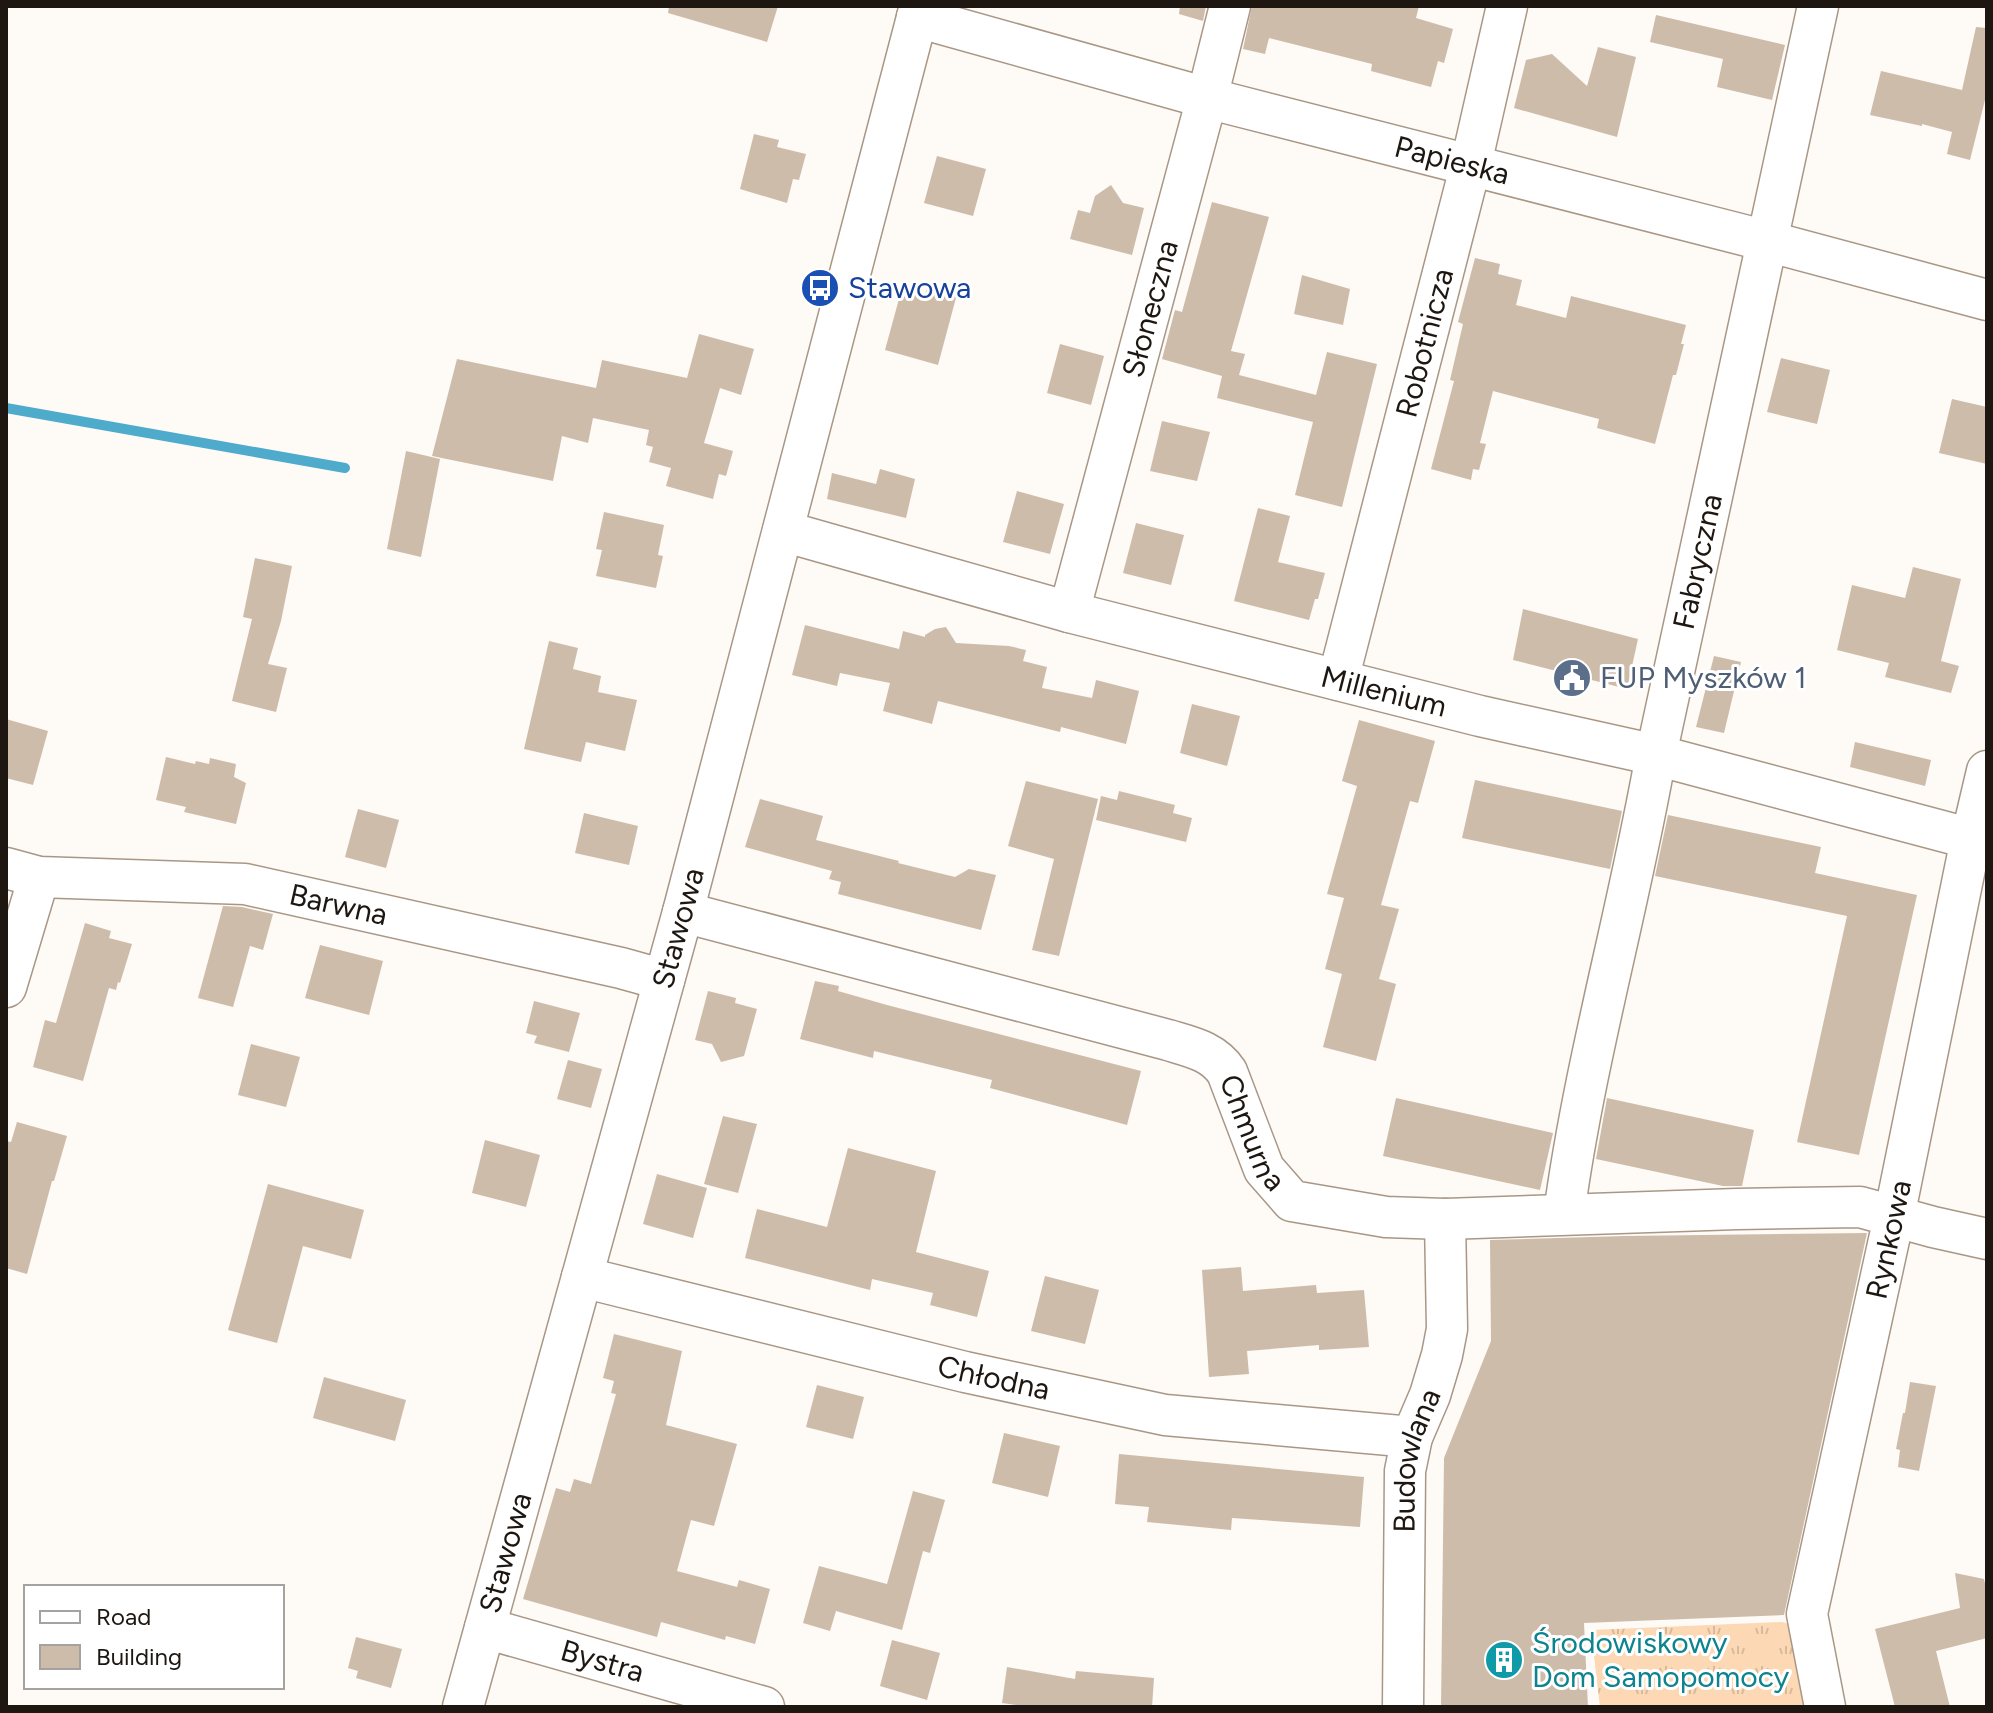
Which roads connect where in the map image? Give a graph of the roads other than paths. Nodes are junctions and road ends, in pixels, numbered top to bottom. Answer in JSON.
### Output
{"nodes":[{"id":1,"x":1230,"y":6,"type":"edge"},
{"id":2,"x":1507,"y":6,"type":"edge"},
{"id":3,"x":1818,"y":6,"type":"edge"},
{"id":4,"x":918,"y":11,"type":"edge"},
{"id":5,"x":1207,"y":98,"type":"junction"},
{"id":6,"x":1471,"y":164,"type":"junction"},
{"id":7,"x":1767,"y":241,"type":"junction"},
{"id":8,"x":1987,"y":300,"type":"edge"},
{"id":9,"x":783,"y":531,"type":"junction"},
{"id":10,"x":1069,"y":612,"type":"junction"},
{"id":11,"x":1338,"y":680,"type":"junction"},
{"id":12,"x":1656,"y":755,"type":"junction"},
{"id":13,"x":1987,"y":771,"type":"edge"},
{"id":14,"x":1979,"y":841,"type":"edge"},
{"id":15,"x":22,"y":872,"type":"edge"},
{"id":16,"x":683,"y":912,"type":"junction"},
{"id":17,"x":664,"y":980,"type":"junction"},
{"id":18,"x":6,"y":987,"type":"edge"},
{"id":19,"x":1564,"y":1214,"type":"junction"},
{"id":20,"x":1894,"y":1217,"type":"junction"},
{"id":21,"x":1445,"y":1219,"type":"junction"},
{"id":22,"x":1987,"y":1239,"type":"edge"},
{"id":23,"x":582,"y":1277,"type":"junction"},
{"id":24,"x":1412,"y":1437,"type":"junction"},
{"id":25,"x":485,"y":1628,"type":"junction"},
{"id":26,"x":463,"y":1707,"type":"edge"},
{"id":27,"x":764,"y":1707,"type":"edge"},
{"id":28,"x":1403,"y":1707,"type":"edge"},
{"id":29,"x":1825,"y":1707,"type":"edge"}],
"edges":[{"from":1,"to":5,"type":"street","name":"Słoneczna"},
{"from":2,"to":6,"type":"street","name":"Robotnicza"},
{"from":3,"to":7,"type":"street","name":"Fabryczna"},
{"from":4,"to":5,"type":"street","name":"Papieska"},
{"from":4,"to":9,"type":"street","name":"Stawowa"},
{"from":5,"to":6,"type":"street","name":"Papieska"},
{"from":5,"to":10,"type":"street","name":"Słoneczna"},
{"from":6,"to":7,"type":"street","name":"Papieska"},
{"from":6,"to":11,"type":"street","name":"Robotnicza"},
{"from":7,"to":8,"type":"street","name":"Papieska"},
{"from":7,"to":12,"type":"street","name":"Fabryczna"},
{"from":9,"to":10,"type":"street","name":"Millenium"},
{"from":9,"to":16,"type":"street","name":"Stawowa"},
{"from":10,"to":11,"type":"street","name":"Millenium"},
{"from":11,"to":12,"type":"street","name":"Millenium"},
{"from":12,"to":14,"type":"street","name":"Millenium"},
{"from":12,"to":19,"type":"street","name":"Fabryczna"},
{"from":13,"to":14,"type":"street","name":"Rynkowa"},
{"from":14,"to":20,"type":"street","name":"Rynkowa"},
{"from":15,"to":17,"type":"street","name":"Barwna"},
{"from":15,"to":18,"type":"street"},
{"from":16,"to":17,"type":"street","name":"Stawowa"},
{"from":16,"to":21,"type":"street","name":"Chmurna"},
{"from":17,"to":23,"type":"street","name":"Stawowa"},
{"from":19,"to":20,"type":"street","name":"Chmurna"},
{"from":19,"to":21,"type":"street","name":"Chmurna"},
{"from":20,"to":22,"type":"street","name":"Chmurna"},
{"from":20,"to":29,"type":"street","name":"Rynkowa"},
{"from":21,"to":24,"type":"street","name":"Budowlana"},
{"from":23,"to":24,"type":"street","name":"Chłodna"},
{"from":23,"to":25,"type":"street","name":"Stawowa"},
{"from":24,"to":28,"type":"street","name":"Budowlana"},
{"from":25,"to":26,"type":"street","name":"Stawowa"},
{"from":25,"to":27,"type":"street","name":"Bystra"}]}
